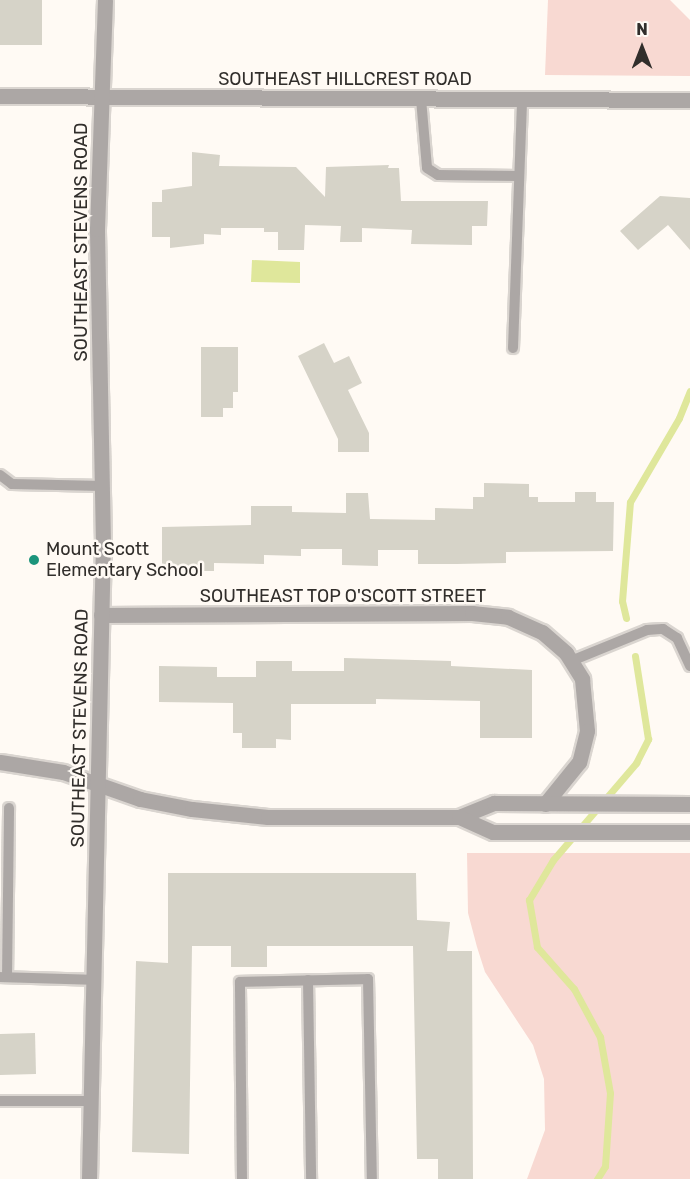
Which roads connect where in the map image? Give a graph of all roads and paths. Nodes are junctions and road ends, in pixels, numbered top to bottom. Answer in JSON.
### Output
{"nodes":[{"id":1,"x":105,"y":0,"type":"edge"},
{"id":2,"x":0,"y":96,"type":"edge"},
{"id":3,"x":101,"y":98,"type":"junction"},
{"id":4,"x":422,"y":99,"type":"junction"},
{"id":5,"x":522,"y":99,"type":"junction"},
{"id":6,"x":690,"y":100,"type":"edge"},
{"id":7,"x":519,"y":177,"type":"junction"},
{"id":8,"x":513,"y":348,"type":"dead end"},
{"id":9,"x":0,"y":476,"type":"edge"},
{"id":10,"x":103,"y":486,"type":"junction"},
{"id":11,"x":101,"y":615,"type":"junction"},
{"id":12,"x":571,"y":661,"type":"junction"},
{"id":13,"x":690,"y":666,"type":"edge"},
{"id":14,"x":0,"y":762,"type":"edge"},
{"id":15,"x":99,"y":784,"type":"junction"},
{"id":16,"x":544,"y":804,"type":"junction"},
{"id":17,"x":690,"y":804,"type":"edge"},
{"id":18,"x":9,"y":808,"type":"dead end"},
{"id":19,"x":459,"y":817,"type":"junction"},
{"id":20,"x":690,"y":832,"type":"edge"},
{"id":21,"x":3,"y":977,"type":"edge"},
{"id":22,"x":94,"y":980,"type":"junction"},
{"id":23,"x":308,"y":980,"type":"junction"},
{"id":24,"x":0,"y":1101,"type":"edge"},
{"id":25,"x":91,"y":1101,"type":"junction"},
{"id":26,"x":89,"y":1179,"type":"edge"},
{"id":27,"x":243,"y":1179,"type":"edge"},
{"id":28,"x":311,"y":1179,"type":"edge"},
{"id":29,"x":372,"y":1179,"type":"edge"}],
"edges":[{"from":1,"to":3,"type":"street","name":"SOUTHEAST STEVENS ROAD"},
{"from":2,"to":3,"type":"street","name":"SOUTHEAST HILLCREST ROAD"},
{"from":3,"to":4,"type":"street","name":"SOUTHEAST HILLCREST ROAD"},
{"from":3,"to":10,"type":"street","name":"SOUTHEAST STEVENS ROAD"},
{"from":4,"to":5,"type":"street","name":"SOUTHEAST HILLCREST ROAD"},
{"from":4,"to":7,"type":"lane"},
{"from":5,"to":6,"type":"street","name":"SOUTHEAST HILLCREST ROAD"},
{"from":5,"to":7,"type":"lane"},
{"from":7,"to":8,"type":"lane"},
{"from":9,"to":10,"type":"lane"},
{"from":10,"to":11,"type":"street","name":"SOUTHEAST STEVENS ROAD"},
{"from":11,"to":12,"type":"street","name":"SOUTHEAST TOP O'SCOTT STREET"},
{"from":11,"to":15,"type":"street","name":"SOUTHEAST STEVENS ROAD"},
{"from":12,"to":13,"type":"lane"},
{"from":12,"to":16,"type":"street","name":"SOUTHEAST TOP O'SCOTT STREET"},
{"from":14,"to":15,"type":"street"},
{"from":15,"to":19,"type":"street"},
{"from":15,"to":22,"type":"street","name":"SOUTHEAST STEVENS ROAD"},
{"from":16,"to":17,"type":"street"},
{"from":16,"to":19,"type":"street"},
{"from":18,"to":21,"type":"lane"},
{"from":19,"to":20,"type":"street"},
{"from":21,"to":22,"type":"lane"},
{"from":22,"to":25,"type":"street","name":"SOUTHEAST STEVENS ROAD"},
{"from":23,"to":27,"type":"lane"},
{"from":23,"to":28,"type":"lane"},
{"from":23,"to":29,"type":"lane"},
{"from":24,"to":25,"type":"lane"},
{"from":25,"to":26,"type":"street","name":"SOUTHEAST STEVENS ROAD"}]}
